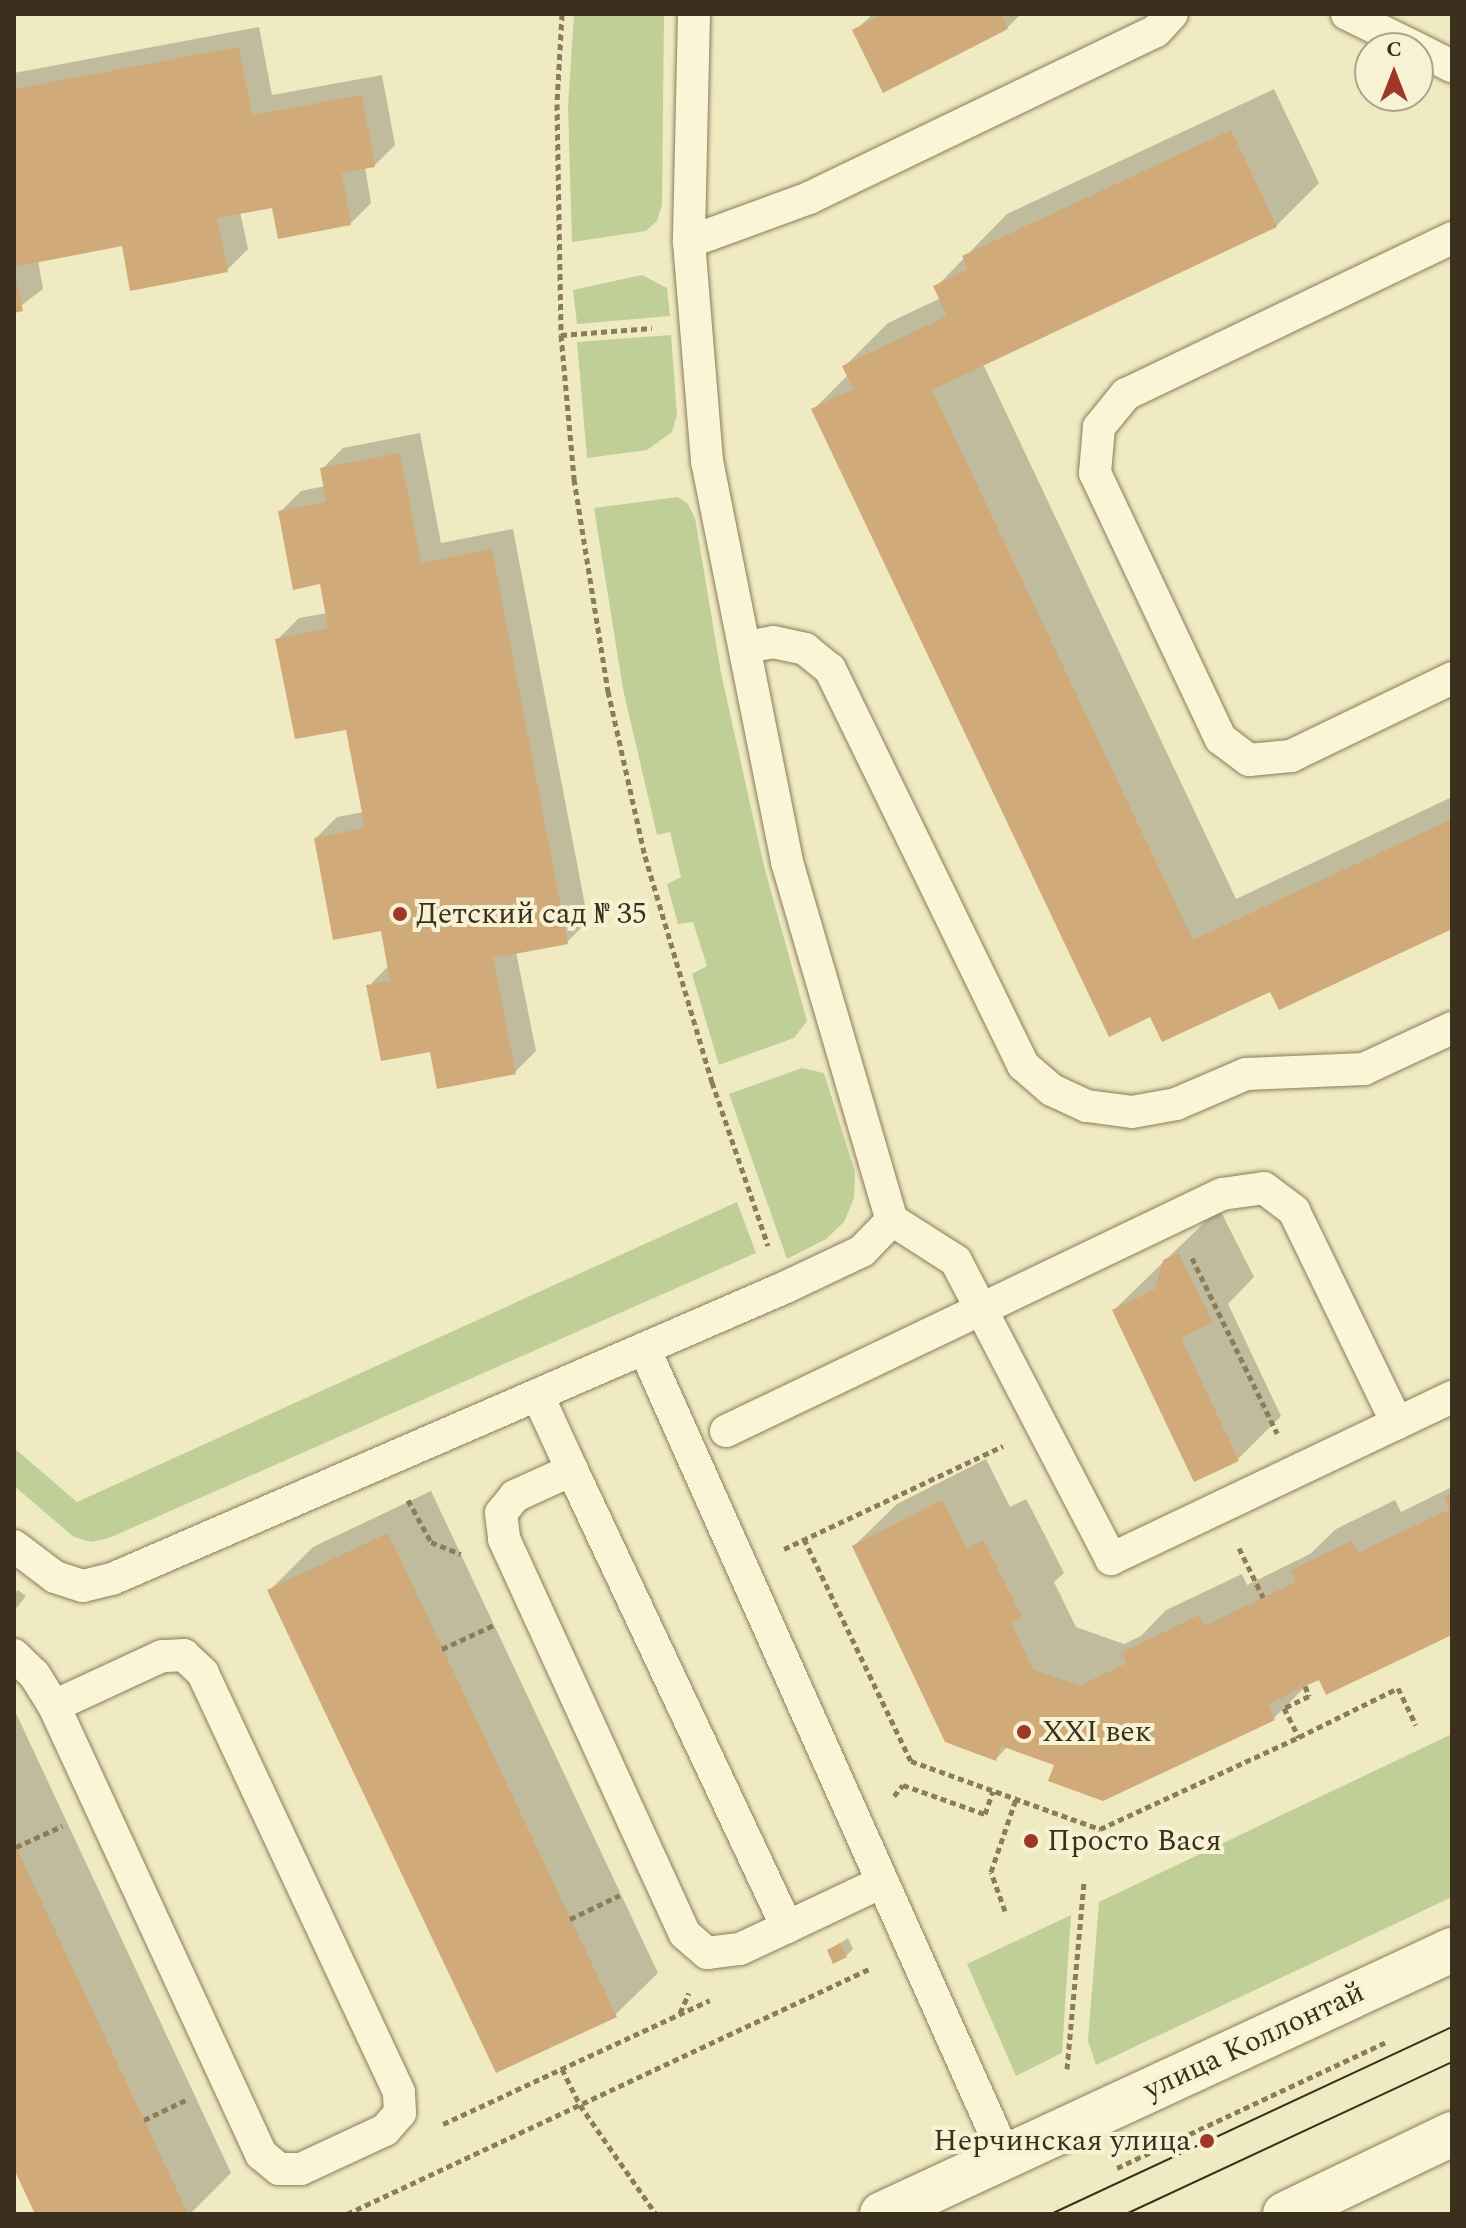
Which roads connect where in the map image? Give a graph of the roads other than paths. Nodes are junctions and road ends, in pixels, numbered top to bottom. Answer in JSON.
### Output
{"nodes":[{"id":1,"x":694,"y":14,"type":"edge"},
{"id":2,"x":1172,"y":14,"type":"edge"},
{"id":3,"x":1347,"y":14,"type":"edge"},
{"id":4,"x":1384,"y":32,"type":"edge"},
{"id":5,"x":1434,"y":57,"type":"edge"},
{"id":6,"x":1452,"y":66,"type":"edge"},
{"id":7,"x":1452,"y":238,"type":"edge"},
{"id":8,"x":689,"y":242,"type":"junction"},
{"id":9,"x":746,"y":647,"type":"junction"},
{"id":10,"x":1452,"y":678,"type":"edge"},
{"id":11,"x":1452,"y":1028,"type":"edge"},
{"id":12,"x":892,"y":1220,"type":"junction"},
{"id":13,"x":984,"y":1308,"type":"junction"},
{"id":14,"x":645,"y":1350,"type":"junction"},
{"id":15,"x":538,"y":1396,"type":"junction"},
{"id":16,"x":1452,"y":1397,"type":"edge"},
{"id":17,"x":1397,"y":1423,"type":"junction"},
{"id":18,"x":726,"y":1431,"type":"dead end"},
{"id":19,"x":572,"y":1470,"type":"junction"},
{"id":20,"x":14,"y":1546,"type":"edge"},
{"id":21,"x":14,"y":1655,"type":"edge"},
{"id":22,"x":54,"y":1706,"type":"junction"},
{"id":23,"x":882,"y":1882,"type":"junction"},
{"id":24,"x":787,"y":1927,"type":"junction"},
{"id":25,"x":1452,"y":1950,"type":"edge"},
{"id":26,"x":1452,"y":2134,"type":"edge"},
{"id":27,"x":1005,"y":2156,"type":"junction"},
{"id":28,"x":882,"y":2214,"type":"edge"},
{"id":29,"x":1285,"y":2214,"type":"edge"}],
"edges":[{"from":1,"to":8,"type":"lane"},
{"from":2,"to":8,"type":"lane"},
{"from":3,"to":4,"type":"lane"},
{"from":5,"to":6,"type":"lane"},
{"from":7,"to":10,"type":"lane"},
{"from":8,"to":9,"type":"lane"},
{"from":9,"to":11,"type":"lane"},
{"from":9,"to":12,"type":"lane"},
{"from":12,"to":13,"type":"lane"},
{"from":12,"to":14,"type":"lane"},
{"from":13,"to":17,"type":"lane"},
{"from":13,"to":17,"type":"lane"},
{"from":13,"to":18,"type":"lane"},
{"from":14,"to":15,"type":"lane"},
{"from":14,"to":23,"type":"lane"},
{"from":15,"to":19,"type":"lane"},
{"from":15,"to":20,"type":"lane"},
{"from":16,"to":17,"type":"lane"},
{"from":19,"to":24,"type":"lane"},
{"from":19,"to":24,"type":"lane"},
{"from":21,"to":22,"type":"lane"},
{"from":22,"to":22,"type":"lane"},
{"from":23,"to":24,"type":"lane"},
{"from":23,"to":27,"type":"lane"},
{"from":25,"to":27,"type":"main road","name":"улица Коллонтай"},
{"from":26,"to":29,"type":"main road"},
{"from":27,"to":28,"type":"main road","name":"улица Коллонтай"}]}
